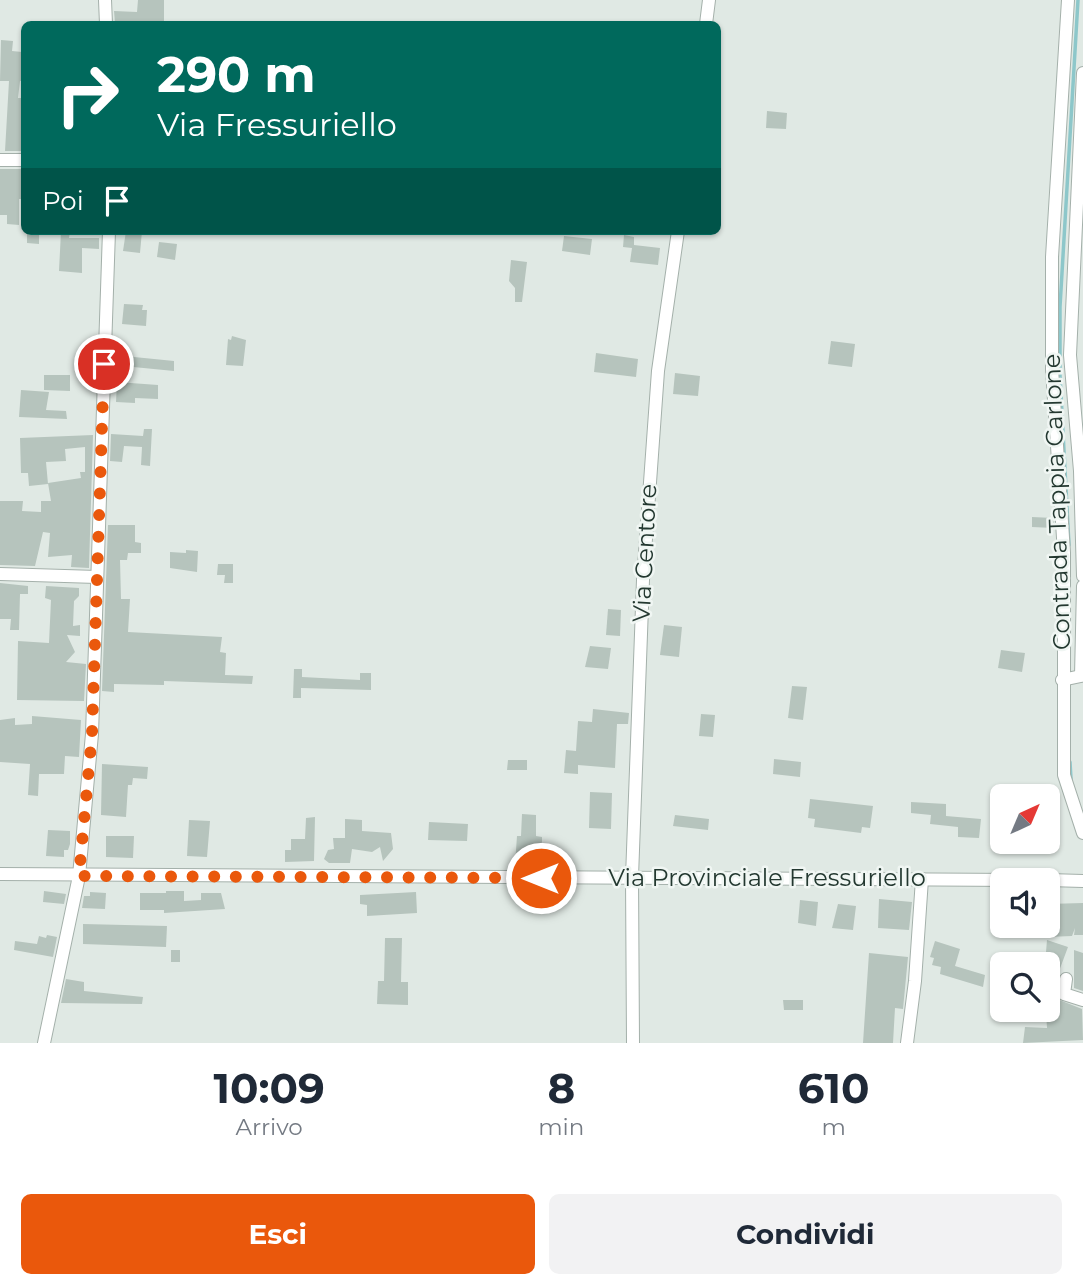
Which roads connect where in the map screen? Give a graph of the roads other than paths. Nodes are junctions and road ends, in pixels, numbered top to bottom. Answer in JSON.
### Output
{"nodes":[{"id":1,"x":105,"y":0,"type":"edge"},
{"id":2,"x":709,"y":0,"type":"edge"},
{"id":3,"x":1068,"y":0,"type":"edge"},
{"id":4,"x":106,"y":21,"type":"edge"},
{"id":5,"x":706,"y":21,"type":"edge"},
{"id":6,"x":1083,"y":72,"type":"edge"},
{"id":7,"x":0,"y":160,"type":"edge"},
{"id":8,"x":21,"y":160,"type":"edge"},
{"id":9,"x":108,"y":235,"type":"edge"},
{"id":10,"x":677,"y":235,"type":"edge"},
{"id":11,"x":0,"y":575,"type":"edge"},
{"id":12,"x":1083,"y":576,"type":"edge"},
{"id":13,"x":97,"y":577,"type":"junction"},
{"id":14,"x":1083,"y":586,"type":"edge"},
{"id":15,"x":1062,"y":680,"type":"junction"},
{"id":16,"x":1083,"y":833,"type":"edge"},
{"id":17,"x":0,"y":874,"type":"edge"},
{"id":18,"x":79,"y":876,"type":"junction"},
{"id":19,"x":632,"y":877,"type":"junction"},
{"id":20,"x":922,"y":879,"type":"junction"},
{"id":21,"x":990,"y":880,"type":"edge"},
{"id":22,"x":1060,"y":880,"type":"edge"},
{"id":23,"x":1083,"y":881,"type":"edge"},
{"id":24,"x":1066,"y":979,"type":"dead end"},
{"id":25,"x":1083,"y":1000,"type":"edge"},
{"id":26,"x":44,"y":1043,"type":"edge"},
{"id":27,"x":633,"y":1043,"type":"edge"},
{"id":28,"x":907,"y":1043,"type":"edge"}],
"edges":[{"from":1,"to":4,"type":"street"},
{"from":2,"to":5,"type":"street"},
{"from":3,"to":15,"type":"street","name":"Contrada Tappia Carlone"},
{"from":6,"to":12,"type":"street"},
{"from":7,"to":8,"type":"street"},
{"from":9,"to":13,"type":"street"},
{"from":10,"to":19,"type":"street","name":"Via Centore"},
{"from":11,"to":13,"type":"street"},
{"from":13,"to":18,"type":"street"},
{"from":14,"to":15,"type":"street"},
{"from":15,"to":16,"type":"street","name":"Contrada Tappia Carlone"},
{"from":17,"to":18,"type":"street","name":"Via Provinciale Fressuriello"},
{"from":18,"to":19,"type":"street","name":"Via Provinciale Fressuriello"},
{"from":18,"to":26,"type":"street"},
{"from":19,"to":20,"type":"street","name":"Via Provinciale Fressuriello"},
{"from":19,"to":27,"type":"street","name":"Via Centore"},
{"from":20,"to":21,"type":"street","name":"Via Provinciale Fressuriello"},
{"from":20,"to":28,"type":"street"},
{"from":22,"to":23,"type":"street"},
{"from":24,"to":25,"type":"street"}]}
